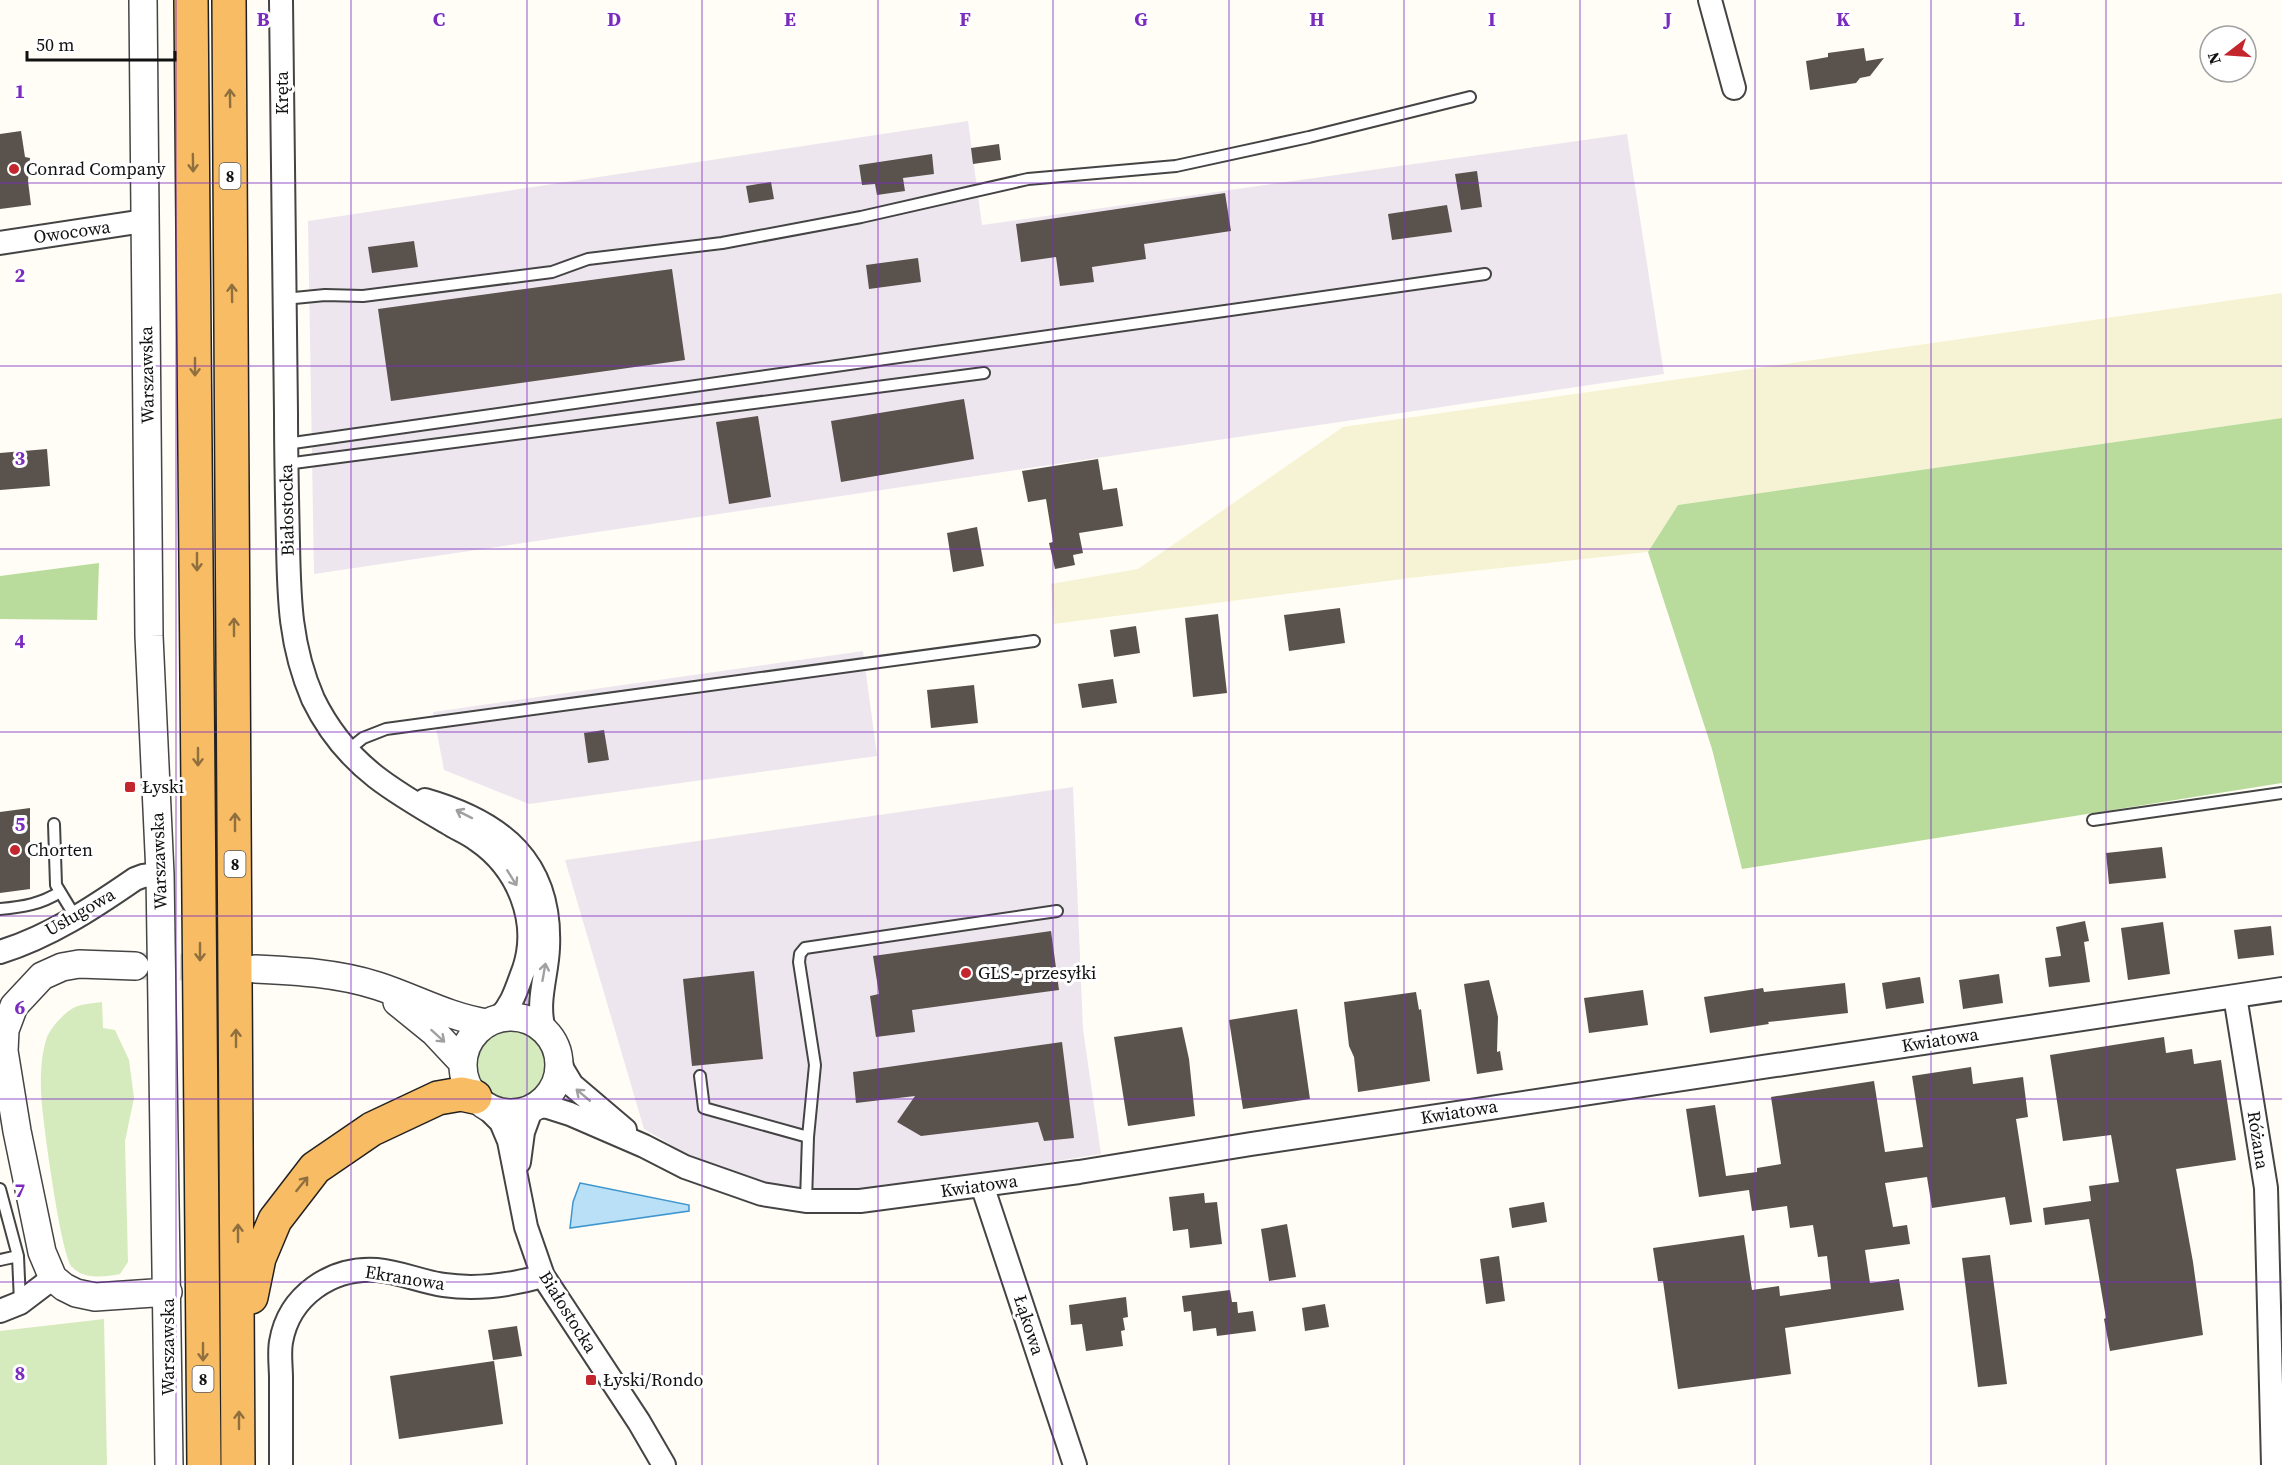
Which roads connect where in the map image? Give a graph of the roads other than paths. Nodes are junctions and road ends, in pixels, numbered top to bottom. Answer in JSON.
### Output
{"nodes":[{"id":1,"x":143,"y":0,"type":"edge"},
{"id":2,"x":191,"y":0,"type":"edge"},
{"id":3,"x":229,"y":0,"type":"edge"},
{"id":4,"x":281,"y":0,"type":"edge"},
{"id":5,"x":1710,"y":0,"type":"edge"},
{"id":6,"x":1734,"y":88,"type":"dead end"},
{"id":7,"x":1470,"y":97,"type":"dead end"},
{"id":8,"x":282,"y":187,"type":"joint"},
{"id":9,"x":144,"y":221,"type":"junction"},
{"id":10,"x":0,"y":243,"type":"edge"},
{"id":11,"x":1485,"y":274,"type":"dead end"},
{"id":12,"x":284,"y":299,"type":"junction"},
{"id":13,"x":984,"y":373,"type":"dead end"},
{"id":14,"x":286,"y":454,"type":"junction"},
{"id":15,"x":1034,"y":641,"type":"dead end"},
{"id":16,"x":347,"y":751,"type":"junction"},
{"id":17,"x":401,"y":793,"type":"junction"},
{"id":18,"x":2282,"y":793,"type":"edge"},
{"id":19,"x":2093,"y":820,"type":"dead end"},
{"id":20,"x":54,"y":824,"type":"dead end"},
{"id":21,"x":160,"y":874,"type":"junction"},
{"id":22,"x":60,"y":892,"type":"junction"},
{"id":23,"x":0,"y":909,"type":"edge"},
{"id":24,"x":1057,"y":911,"type":"dead end"},
{"id":25,"x":76,"y":918,"type":"junction"},
{"id":26,"x":0,"y":952,"type":"edge"},
{"id":27,"x":135,"y":966,"type":"tunnel mouth"},
{"id":28,"x":255,"y":969,"type":"dead end"},
{"id":29,"x":378,"y":986,"type":"junction"},
{"id":30,"x":2282,"y":989,"type":"edge"},
{"id":31,"x":2235,"y":996,"type":"junction"},
{"id":32,"x":493,"y":1021,"type":"junction"},
{"id":33,"x":550,"y":1040,"type":"junction"},
{"id":34,"x":463,"y":1063,"type":"junction"},
{"id":35,"x":700,"y":1076,"type":"dead end"},
{"id":36,"x":481,"y":1102,"type":"junction"},
{"id":37,"x":534,"y":1108,"type":"junction"},
{"id":38,"x":808,"y":1137,"type":"junction"},
{"id":39,"x":644,"y":1146,"type":"junction"},
{"id":40,"x":516,"y":1179,"type":"junction"},
{"id":41,"x":982,"y":1185,"type":"junction"},
{"id":42,"x":0,"y":1189,"type":"edge"},
{"id":43,"x":806,"y":1201,"type":"junction"},
{"id":44,"x":18,"y":1256,"type":"junction"},
{"id":45,"x":0,"y":1260,"type":"edge"},
{"id":46,"x":543,"y":1276,"type":"junction"},
{"id":47,"x":53,"y":1278,"type":"junction"},
{"id":48,"x":168,"y":1292,"type":"junction"},
{"id":49,"x":10,"y":1307,"type":"edge"},
{"id":50,"x":239,"y":1376,"type":"junction"},
{"id":51,"x":169,"y":1465,"type":"edge"},
{"id":52,"x":204,"y":1465,"type":"edge"},
{"id":53,"x":238,"y":1465,"type":"edge"},
{"id":54,"x":281,"y":1465,"type":"edge"},
{"id":55,"x":664,"y":1465,"type":"edge"},
{"id":56,"x":1075,"y":1465,"type":"edge"},
{"id":57,"x":2273,"y":1465,"type":"edge"}],
"edges":[{"from":1,"to":9,"type":"street","name":"Warszawska"},
{"from":2,"to":52,"type":"highway","number":"8","one_way":true},
{"from":50,"to":3,"type":"highway","number":"8","one_way":true},
{"from":4,"to":8,"type":"street","name":"Kręta"},
{"from":5,"to":6,"type":"street"},
{"from":7,"to":12,"type":"lane"},
{"from":8,"to":12,"type":"street","name":"Białostocka"},
{"from":9,"to":10,"type":"street","name":"Owocowa"},
{"from":9,"to":21,"type":"street","name":"Warszawska"},
{"from":11,"to":14,"type":"lane"},
{"from":12,"to":14,"type":"street","name":"Białostocka"},
{"from":13,"to":14,"type":"lane"},
{"from":14,"to":16,"type":"street","name":"Białostocka"},
{"from":15,"to":16,"type":"lane"},
{"from":16,"to":17,"type":"street","name":"Białostocka"},
{"from":17,"to":32,"type":"street","name":"Białostocka","one_way":true},
{"from":33,"to":17,"type":"street","name":"Białostocka","one_way":true},
{"from":18,"to":19,"type":"lane"},
{"from":20,"to":22,"type":"lane"},
{"from":21,"to":25,"type":"street","name":"Usługowa"},
{"from":21,"to":48,"type":"street","name":"Warszawska"},
{"from":22,"to":23,"type":"lane"},
{"from":22,"to":25,"type":"lane"},
{"from":24,"to":38,"type":"lane"},
{"from":25,"to":26,"type":"street","name":"Usługowa"},
{"from":27,"to":47,"type":"street"},
{"from":28,"to":29,"type":"street"},
{"from":29,"to":32,"type":"street"},
{"from":29,"to":34,"type":"street","one_way":true},
{"from":30,"to":31,"type":"street","name":"Kwiatowa"},
{"from":31,"to":41,"type":"street","name":"Kwiatowa"},
{"from":31,"to":57,"type":"street","name":"Różana"},
{"from":32,"to":33,"type":"street"},
{"from":32,"to":34,"type":"street"},
{"from":33,"to":37,"type":"street"},
{"from":39,"to":33,"type":"street","name":"Kwiatowa","one_way":true},
{"from":34,"to":36,"type":"street"},
{"from":35,"to":38,"type":"lane"},
{"from":36,"to":37,"type":"street"},
{"from":36,"to":40,"type":"street","name":"Białostocka"},
{"from":50,"to":36,"type":"highway","one_way":true},
{"from":37,"to":39,"type":"street","name":"Kwiatowa"},
{"from":37,"to":40,"type":"street","name":"Białostocka"},
{"from":38,"to":43,"type":"lane"},
{"from":39,"to":43,"type":"street","name":"Kwiatowa"},
{"from":40,"to":46,"type":"street","name":"Białostocka"},
{"from":41,"to":43,"type":"street","name":"Kwiatowa"},
{"from":41,"to":56,"type":"street","name":"Łąkowa"},
{"from":42,"to":44,"type":"lane"},
{"from":44,"to":45,"type":"lane"},
{"from":44,"to":49,"type":"lane"},
{"from":46,"to":54,"type":"street","name":"Ekranowa"},
{"from":46,"to":55,"type":"street","name":"Białostocka"},
{"from":47,"to":48,"type":"street"},
{"from":47,"to":49,"type":"street"},
{"from":48,"to":51,"type":"street","name":"Warszawska"},
{"from":53,"to":50,"type":"highway","number":"8","one_way":true}]}
